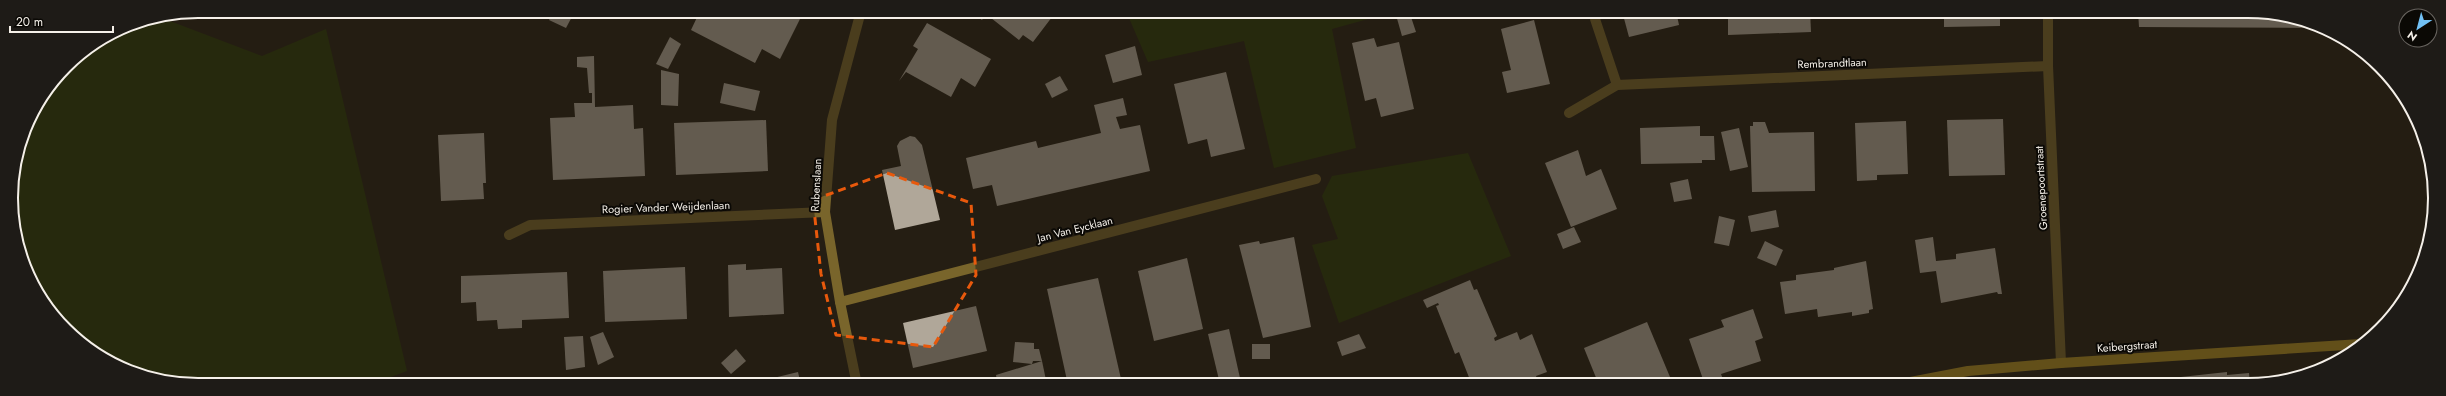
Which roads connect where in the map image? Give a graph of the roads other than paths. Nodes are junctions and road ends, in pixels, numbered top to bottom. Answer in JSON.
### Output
{"nodes":[{"id":1,"x":859,"y":18,"type":"edge"},
{"id":2,"x":2048,"y":18,"type":"edge"},
{"id":3,"x":1595,"y":19,"type":"dead end"},
{"id":4,"x":2048,"y":66,"type":"junction"},
{"id":5,"x":1617,"y":85,"type":"junction"},
{"id":6,"x":1569,"y":113,"type":"dead end"},
{"id":7,"x":1316,"y":179,"type":"dead end"},
{"id":8,"x":825,"y":212,"type":"junction"},
{"id":9,"x":509,"y":235,"type":"dead end"},
{"id":10,"x":840,"y":302,"type":"junction"},
{"id":11,"x":2353,"y":345,"type":"edge"},
{"id":12,"x":2060,"y":363,"type":"junction"},
{"id":13,"x":856,"y":378,"type":"edge"},
{"id":14,"x":1932,"y":378,"type":"edge"}],
"edges":[{"from":1,"to":8,"type":"street","name":"Rubenslaan"},
{"from":2,"to":4,"type":"street","name":"Groenepoortstraat"},
{"from":3,"to":5,"type":"street"},
{"from":4,"to":5,"type":"street","name":"Rembrandtlaan"},
{"from":4,"to":12,"type":"street","name":"Groenepoortstraat"},
{"from":5,"to":6,"type":"street","name":"Rembrandtlaan"},
{"from":7,"to":10,"type":"street","name":"Jan Van Eycklaan"},
{"from":8,"to":9,"type":"street","name":"Rogier Vander Weijdenlaan"},
{"from":8,"to":10,"type":"street","name":"Rubenslaan"},
{"from":10,"to":13,"type":"street","name":"Rubenslaan"},
{"from":11,"to":12,"type":"street","name":"Keibergstraat"},
{"from":12,"to":14,"type":"street","name":"Keibergstraat"}]}
